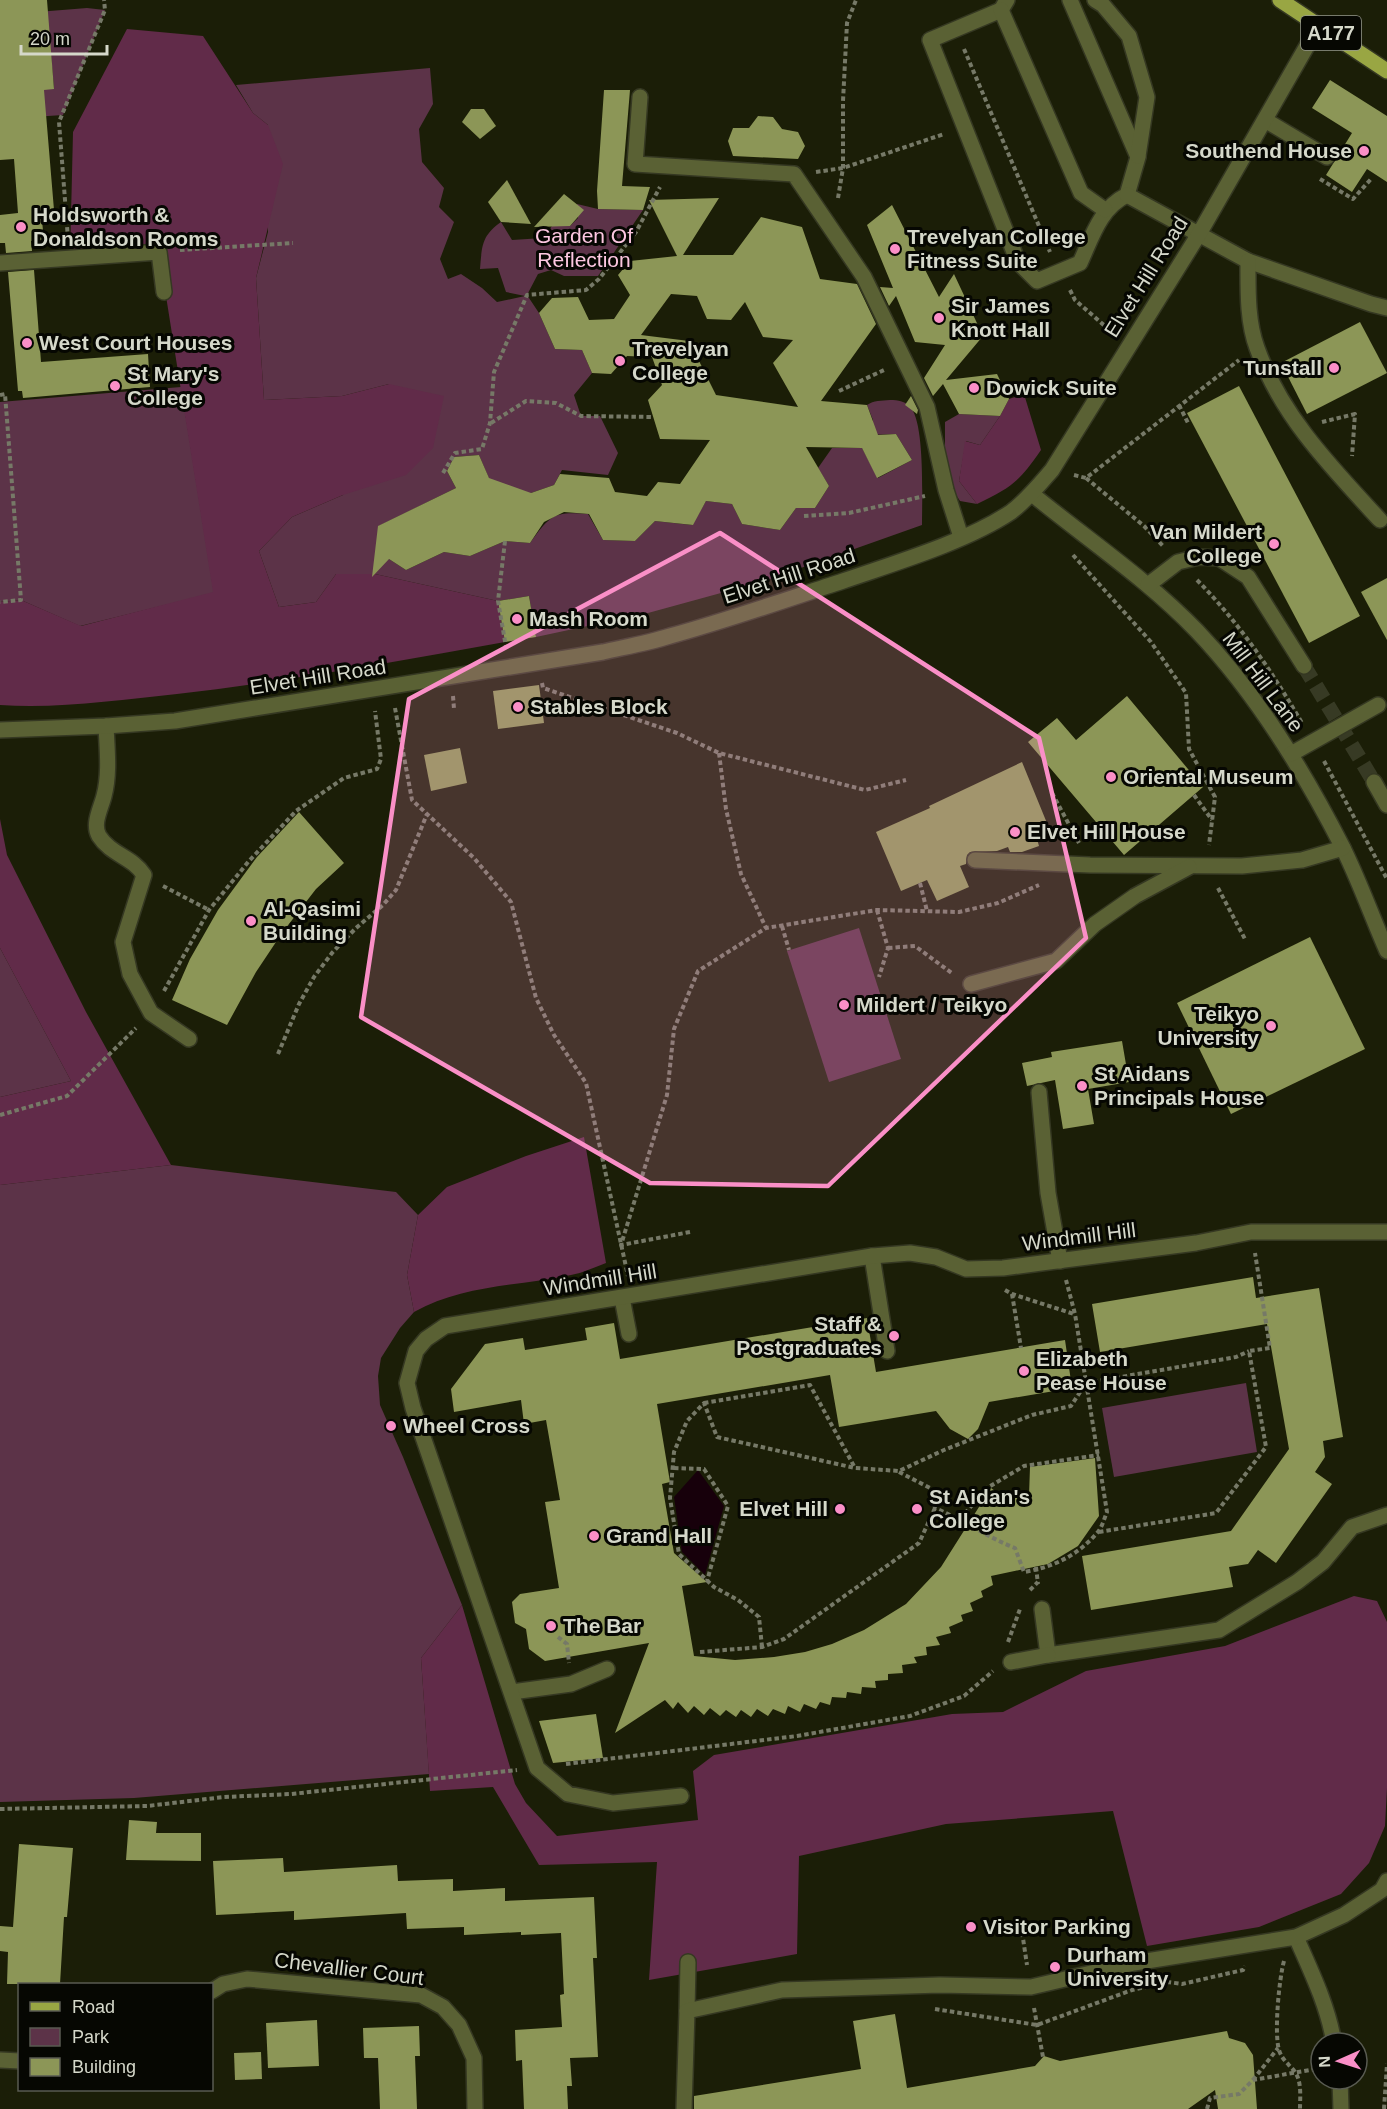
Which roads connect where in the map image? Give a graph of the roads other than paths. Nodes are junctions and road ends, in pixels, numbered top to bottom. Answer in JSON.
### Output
{"nodes":[{"id":1,"x":1071,"y":0,"type":"edge"},
{"id":2,"x":1095,"y":0,"type":"edge"},
{"id":3,"x":1280,"y":0,"type":"edge"},
{"id":4,"x":1004,"y":5,"type":"edge"},
{"id":5,"x":1319,"y":26,"type":"junction"},
{"id":6,"x":1387,"y":71,"type":"edge"},
{"id":7,"x":640,"y":97,"type":"dead end"},
{"id":8,"x":1265,"y":120,"type":"junction"},
{"id":9,"x":1138,"y":157,"type":"junction"},
{"id":10,"x":1327,"y":157,"type":"road end"},
{"id":11,"x":1127,"y":195,"type":"junction"},
{"id":12,"x":1105,"y":210,"type":"junction"},
{"id":13,"x":1199,"y":234,"type":"junction"},
{"id":14,"x":1248,"y":261,"type":"junction"},
{"id":15,"x":0,"y":263,"type":"edge"},
{"id":16,"x":164,"y":292,"type":"dead end"},
{"id":17,"x":1387,"y":308,"type":"edge"},
{"id":18,"x":1032,"y":494,"type":"junction"},
{"id":19,"x":1380,"y":520,"type":"dead end"},
{"id":20,"x":962,"y":537,"type":"junction"},
{"id":21,"x":1148,"y":585,"type":"junction"},
{"id":22,"x":1304,"y":666,"type":"tunnel mouth"},
{"id":23,"x":1378,"y":705,"type":"dead end"},
{"id":24,"x":106,"y":726,"type":"junction"},
{"id":25,"x":0,"y":730,"type":"edge"},
{"id":26,"x":1291,"y":754,"type":"junction"},
{"id":27,"x":1374,"y":782,"type":"tunnel mouth"},
{"id":28,"x":1387,"y":805,"type":"edge"},
{"id":29,"x":1343,"y":848,"type":"junction"},
{"id":30,"x":975,"y":860,"type":"dead end"},
{"id":31,"x":1199,"y":866,"type":"junction"},
{"id":32,"x":1387,"y":951,"type":"edge"},
{"id":33,"x":971,"y":984,"type":"road end"},
{"id":34,"x":189,"y":1039,"type":"dead end"},
{"id":35,"x":1039,"y":1092,"type":"dead end"},
{"id":36,"x":1387,"y":1232,"type":"edge"},
{"id":37,"x":872,"y":1256,"type":"junction"},
{"id":38,"x":1060,"y":1261,"type":"junction"},
{"id":39,"x":627,"y":1297,"type":"junction"},
{"id":40,"x":628,"y":1334,"type":"dead end"},
{"id":41,"x":887,"y":1351,"type":"dead end"},
{"id":42,"x":1387,"y":1515,"type":"edge"},
{"id":43,"x":1042,"y":1609,"type":"dead end"},
{"id":44,"x":1048,"y":1655,"type":"junction"},
{"id":45,"x":1011,"y":1662,"type":"dead end"},
{"id":46,"x":607,"y":1669,"type":"dead end"},
{"id":47,"x":512,"y":1692,"type":"junction"},
{"id":48,"x":681,"y":1796,"type":"dead end"},
{"id":49,"x":1387,"y":1881,"type":"edge"},
{"id":50,"x":1296,"y":1937,"type":"junction"},
{"id":51,"x":688,"y":1962,"type":"dead end"},
{"id":52,"x":213,"y":1990,"type":"edge"},
{"id":53,"x":687,"y":2011,"type":"junction"},
{"id":54,"x":1332,"y":2031,"type":"edge"},
{"id":55,"x":0,"y":2060,"type":"edge"},
{"id":56,"x":18,"y":2061,"type":"edge"},
{"id":57,"x":1340,"y":2091,"type":"edge"},
{"id":58,"x":475,"y":2109,"type":"edge"},
{"id":59,"x":684,"y":2109,"type":"edge"},
{"id":60,"x":1341,"y":2109,"type":"edge"}],
"edges":[{"from":1,"to":9,"type":"street"},
{"from":2,"to":9,"type":"street"},
{"from":3,"to":5,"type":"main road","number":"A177"},
{"from":4,"to":12,"type":"street"},
{"from":4,"to":12,"type":"street"},
{"from":5,"to":6,"type":"main road","number":"A177"},
{"from":5,"to":8,"type":"street","name":"Elvet Hill Road"},
{"from":7,"to":20,"type":"street"},
{"from":8,"to":10,"type":"street"},
{"from":8,"to":13,"type":"street","name":"Elvet Hill Road"},
{"from":9,"to":11,"type":"street"},
{"from":11,"to":12,"type":"street"},
{"from":11,"to":13,"type":"street"},
{"from":13,"to":14,"type":"street"},
{"from":13,"to":18,"type":"street","name":"Elvet Hill Road"},
{"from":14,"to":17,"type":"street"},
{"from":14,"to":19,"type":"street"},
{"from":15,"to":16,"type":"street"},
{"from":18,"to":20,"type":"street","name":"Elvet Hill Road"},
{"from":18,"to":21,"type":"street","name":"Mill Hill Lane"},
{"from":20,"to":24,"type":"street","name":"Elvet Hill Road"},
{"from":21,"to":22,"type":"street"},
{"from":21,"to":26,"type":"street","name":"Mill Hill Lane"},
{"from":23,"to":26,"type":"street"},
{"from":24,"to":25,"type":"street","name":"Elvet Hill Road"},
{"from":24,"to":34,"type":"street"},
{"from":26,"to":29,"type":"street","name":"Mill Hill Lane"},
{"from":27,"to":28,"type":"street"},
{"from":29,"to":31,"type":"street"},
{"from":29,"to":32,"type":"street","name":"Mill Hill Lane"},
{"from":30,"to":31,"type":"street"},
{"from":31,"to":33,"type":"street"},
{"from":35,"to":38,"type":"street"},
{"from":36,"to":38,"type":"street","name":"Windmill Hill"},
{"from":37,"to":38,"type":"street","name":"Windmill Hill"},
{"from":37,"to":39,"type":"street","name":"Windmill Hill"},
{"from":37,"to":41,"type":"street"},
{"from":39,"to":40,"type":"street"},
{"from":39,"to":47,"type":"street","name":"Windmill Hill"},
{"from":42,"to":44,"type":"street"},
{"from":43,"to":44,"type":"street"},
{"from":44,"to":45,"type":"street"},
{"from":46,"to":47,"type":"street"},
{"from":47,"to":48,"type":"street","name":"Windmill Hill"},
{"from":49,"to":50,"type":"street"},
{"from":50,"to":53,"type":"street"},
{"from":50,"to":54,"type":"street"},
{"from":51,"to":53,"type":"street"},
{"from":52,"to":58,"type":"street","name":"Chevallier Court"},
{"from":53,"to":59,"type":"street"},
{"from":55,"to":56,"type":"street"},
{"from":57,"to":60,"type":"street"}]}
